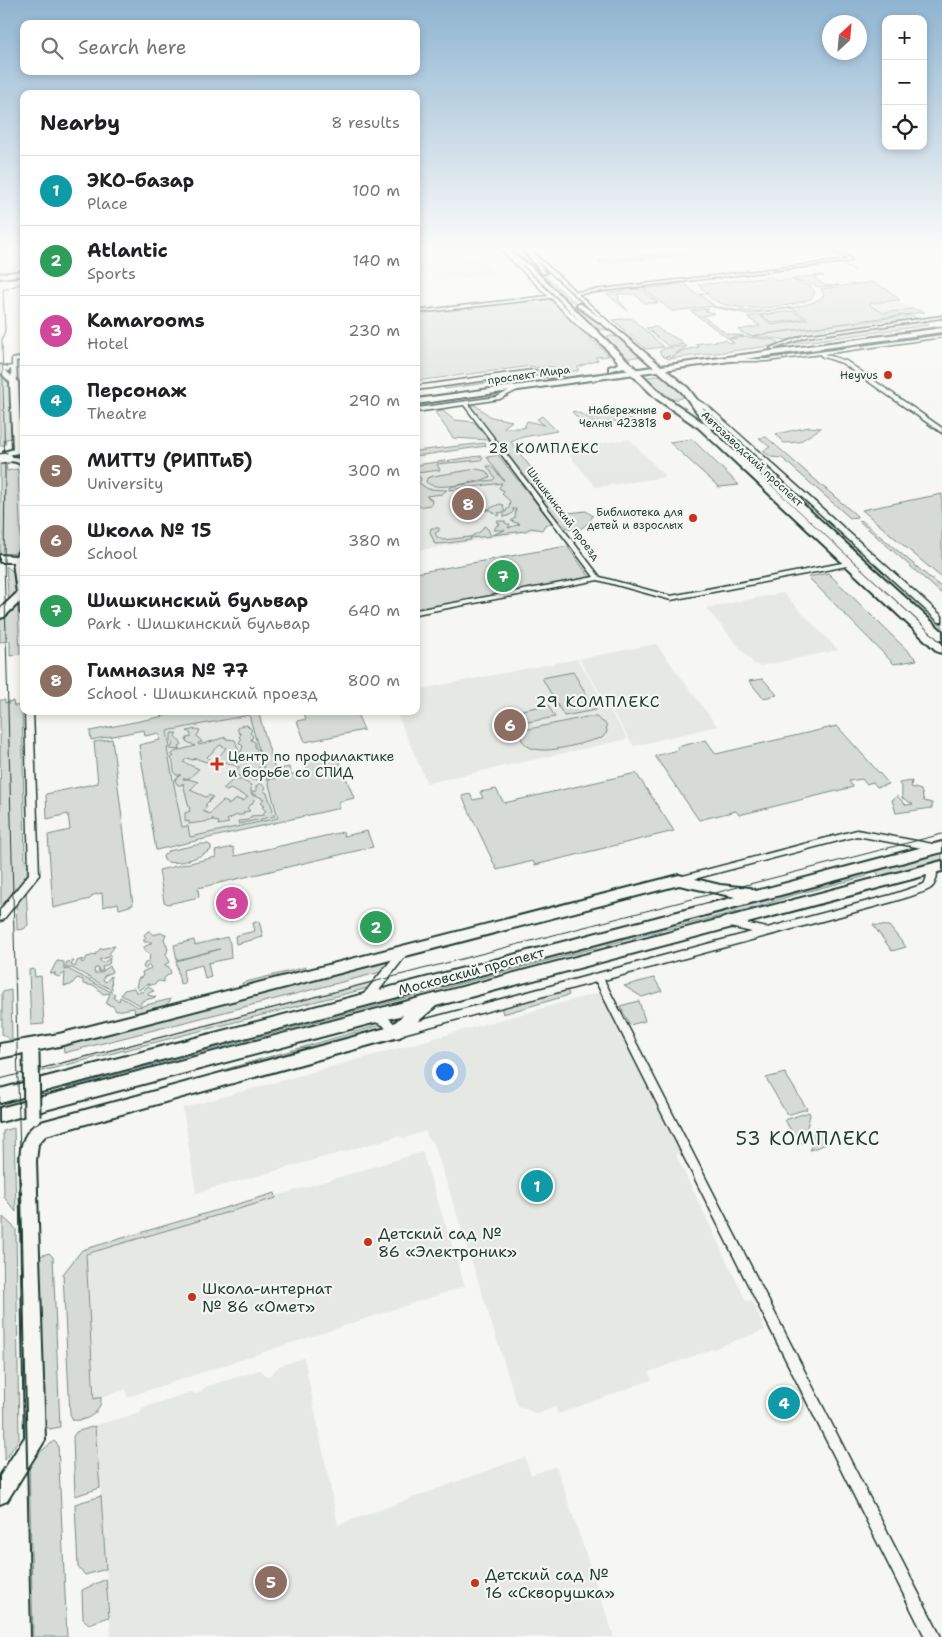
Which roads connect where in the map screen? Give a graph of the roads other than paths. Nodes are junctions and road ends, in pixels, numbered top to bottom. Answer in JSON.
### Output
{"nodes":[{"id":1,"x":581,"y":323,"type":"edge"},
{"id":2,"x":585,"y":323,"type":"edge"},
{"id":3,"x":603,"y":323,"type":"edge"},
{"id":4,"x":609,"y":323,"type":"edge"},
{"id":5,"x":896,"y":323,"type":"edge"},
{"id":6,"x":942,"y":325,"type":"edge"},
{"id":7,"x":609,"y":327,"type":"junction"},
{"id":8,"x":590,"y":328,"type":"junction"},
{"id":9,"x":942,"y":330,"type":"edge"},
{"id":10,"x":621,"y":335,"type":"junction"},
{"id":11,"x":942,"y":336,"type":"edge"},
{"id":12,"x":881,"y":338,"type":"junction"},
{"id":13,"x":599,"y":339,"type":"junction"},
{"id":14,"x":860,"y":347,"type":"junction"},
{"id":15,"x":772,"y":348,"type":"junction"},
{"id":16,"x":845,"y":350,"type":"junction"},
{"id":17,"x":812,"y":354,"type":"junction"},
{"id":18,"x":645,"y":357,"type":"junction"},
{"id":19,"x":723,"y":358,"type":"junction"},
{"id":20,"x":20,"y":359,"type":"edge"},
{"id":21,"x":620,"y":360,"type":"junction"},
{"id":22,"x":669,"y":362,"type":"junction"},
{"id":23,"x":844,"y":362,"type":"junction"},
{"id":24,"x":14,"y":366,"type":"junction"},
{"id":25,"x":656,"y":366,"type":"junction"},
{"id":26,"x":0,"y":368,"type":"edge"},
{"id":27,"x":614,"y":372,"type":"junction"},
{"id":28,"x":633,"y":372,"type":"junction"},
{"id":29,"x":562,"y":379,"type":"junction"},
{"id":30,"x":2,"y":382,"type":"dead end"},
{"id":31,"x":15,"y":383,"type":"junction"},
{"id":32,"x":420,"y":387,"type":"edge"},
{"id":33,"x":518,"y":388,"type":"junction"},
{"id":34,"x":420,"y":396,"type":"edge"},
{"id":35,"x":660,"y":397,"type":"junction"},
{"id":36,"x":692,"y":398,"type":"junction"},
{"id":37,"x":420,"y":401,"type":"edge"},
{"id":38,"x":465,"y":403,"type":"junction"},
{"id":39,"x":420,"y":409,"type":"edge"},
{"id":40,"x":699,"y":412,"type":"junction"},
{"id":41,"x":686,"y":416,"type":"junction"},
{"id":42,"x":942,"y":431,"type":"edge"},
{"id":43,"x":20,"y":432,"type":"edge"},
{"id":44,"x":20,"y":452,"type":"edge"},
{"id":45,"x":4,"y":455,"type":"edge"},
{"id":46,"x":20,"y":461,"type":"edge"},
{"id":47,"x":20,"y":556,"type":"edge"},
{"id":48,"x":0,"y":558,"type":"edge"},
{"id":49,"x":18,"y":559,"type":"junction"},
{"id":50,"x":848,"y":564,"type":"junction"},
{"id":51,"x":20,"y":576,"type":"edge"},
{"id":52,"x":598,"y":578,"type":"junction"},
{"id":53,"x":20,"y":596,"type":"edge"},
{"id":54,"x":420,"y":611,"type":"edge"},
{"id":55,"x":0,"y":615,"type":"edge"},
{"id":56,"x":942,"y":620,"type":"edge"},
{"id":57,"x":942,"y":637,"type":"edge"},
{"id":58,"x":942,"y":650,"type":"edge"},
{"id":59,"x":29,"y":715,"type":"edge"},
{"id":60,"x":940,"y":847,"type":"edge"},
{"id":61,"x":938,"y":867,"type":"edge"},
{"id":62,"x":856,"y":869,"type":"junction"},
{"id":63,"x":679,"y":880,"type":"junction"},
{"id":64,"x":868,"y":885,"type":"junction"},
{"id":65,"x":763,"y":893,"type":"junction"},
{"id":66,"x":0,"y":917,"type":"edge"},
{"id":67,"x":726,"y":923,"type":"junction"},
{"id":68,"x":768,"y":931,"type":"junction"},
{"id":69,"x":404,"y":951,"type":"junction"},
{"id":70,"x":598,"y":977,"type":"junction"},
{"id":71,"x":450,"y":995,"type":"junction"},
{"id":72,"x":367,"y":998,"type":"junction"},
{"id":73,"x":371,"y":1016,"type":"junction"},
{"id":74,"x":395,"y":1032,"type":"junction"},
{"id":75,"x":0,"y":1050,"type":"edge"},
{"id":76,"x":31,"y":1050,"type":"junction"},
{"id":77,"x":0,"y":1096,"type":"edge"},
{"id":78,"x":0,"y":1115,"type":"edge"},
{"id":79,"x":36,"y":1123,"type":"junction"},
{"id":80,"x":0,"y":1494,"type":"edge"},
{"id":81,"x":933,"y":1637,"type":"edge"}],
"edges":[{"from":1,"to":13,"type":"street"},
{"from":2,"to":8,"type":"main road","name":"Автозаводский проспект"},
{"from":3,"to":7,"type":"main road","name":"Автозаводский проспект"},
{"from":4,"to":10,"type":"street"},
{"from":5,"to":15,"type":"street"},
{"from":6,"to":15,"type":"main road","name":"проспект Мира"},
{"from":7,"to":8,"type":"main road"},
{"from":7,"to":10,"type":"main road","name":"Автозаводский проспект"},
{"from":8,"to":13,"type":"main road","name":"Автозаводский проспект"},
{"from":9,"to":12,"type":"main road","name":"проспект Мира"},
{"from":10,"to":13,"type":"main road"},
{"from":10,"to":18,"type":"main road","name":"Автозаводский проспект"},
{"from":11,"to":14,"type":"street"},
{"from":12,"to":14,"type":"street"},
{"from":12,"to":19,"type":"main road","name":"проспект Мира"},
{"from":13,"to":21,"type":"main road","name":"Автозаводский проспект"},
{"from":14,"to":16,"type":"street"},
{"from":15,"to":19,"type":"main road","name":"проспект Мира"},
{"from":16,"to":17,"type":"street"},
{"from":16,"to":23,"type":"street"},
{"from":17,"to":19,"type":"street"},
{"from":17,"to":23,"type":"street"},
{"from":18,"to":22,"type":"main road"},
{"from":18,"to":25,"type":"main road","name":"Автозаводский проспект"},
{"from":19,"to":22,"type":"main road","name":"проспект Мира"},
{"from":19,"to":25,"type":"main road","name":"проспект Мира"},
{"from":20,"to":24,"type":"street"},
{"from":21,"to":27,"type":"main road"},
{"from":21,"to":28,"type":"main road","name":"Автозаводский проспект"},
{"from":22,"to":25,"type":"main road","name":"проспект Мира"},
{"from":23,"to":42,"type":"street"},
{"from":24,"to":26,"type":"street"},
{"from":24,"to":31,"type":"street"},
{"from":25,"to":28,"type":"main road","name":"проспект Мира"},
{"from":25,"to":36,"type":"main road","name":"Автозаводский проспект"},
{"from":26,"to":31,"type":"main road"},
{"from":27,"to":28,"type":"main road","name":"проспект Мира"},
{"from":27,"to":29,"type":"main road","name":"проспект Мира"},
{"from":28,"to":35,"type":"main road","name":"Автозаводский проспект"},
{"from":29,"to":32,"type":"street"},
{"from":29,"to":33,"type":"main road","name":"проспект Мира"},
{"from":29,"to":34,"type":"main road","name":"проспект Мира"},
{"from":30,"to":31,"type":"main road"},
{"from":31,"to":43,"type":"main road"},
{"from":33,"to":37,"type":"main road","name":"проспект Мира"},
{"from":33,"to":38,"type":"street"},
{"from":35,"to":36,"type":"main road"},
{"from":35,"to":41,"type":"main road","name":"Автозаводский проспект"},
{"from":36,"to":40,"type":"main road","name":"Автозаводский проспект"},
{"from":36,"to":56,"type":"street"},
{"from":38,"to":39,"type":"street"},
{"from":38,"to":52,"type":"street","name":"Шишкинский проезд"},
{"from":40,"to":41,"type":"main road"},
{"from":40,"to":57,"type":"main road","name":"Автозаводский проспект"},
{"from":41,"to":50,"type":"main road","name":"Автозаводский проспект"},
{"from":44,"to":45,"type":"main road"},
{"from":45,"to":46,"type":"main road"},
{"from":47,"to":49,"type":"main road"},
{"from":48,"to":49,"type":"main road"},
{"from":49,"to":51,"type":"main road"},
{"from":50,"to":52,"type":"street","name":"Шишкинский проезд"},
{"from":50,"to":58,"type":"main road","name":"Автозаводский проспект"},
{"from":52,"to":54,"type":"street"},
{"from":53,"to":55,"type":"main road"},
{"from":59,"to":66,"type":"street"},
{"from":60,"to":62,"type":"main road","name":"Московский проспект"},
{"from":60,"to":63,"type":"street"},
{"from":61,"to":64,"type":"main road","name":"Московский проспект"},
{"from":61,"to":68,"type":"street"},
{"from":62,"to":64,"type":"main road"},
{"from":62,"to":65,"type":"main road","name":"Московский проспект"},
{"from":63,"to":65,"type":"main road"},
{"from":63,"to":69,"type":"main road"},
{"from":64,"to":67,"type":"main road","name":"Московский проспект"},
{"from":65,"to":72,"type":"main road","name":"Московский проспект"},
{"from":67,"to":68,"type":"street"},
{"from":67,"to":71,"type":"main road","name":"Московский проспект"},
{"from":68,"to":70,"type":"street"},
{"from":69,"to":72,"type":"street"},
{"from":69,"to":76,"type":"main road"},
{"from":70,"to":74,"type":"street"},
{"from":70,"to":81,"type":"street"},
{"from":71,"to":73,"type":"main road","name":"Московский проспект"},
{"from":71,"to":74,"type":"main road"},
{"from":72,"to":77,"type":"main road","name":"Московский проспект"},
{"from":73,"to":74,"type":"street"},
{"from":73,"to":78,"type":"main road","name":"Московский проспект"},
{"from":74,"to":79,"type":"main road"},
{"from":75,"to":76,"type":"main road"},
{"from":76,"to":79,"type":"main road","bridge":true},
{"from":79,"to":80,"type":"main road"}]}
